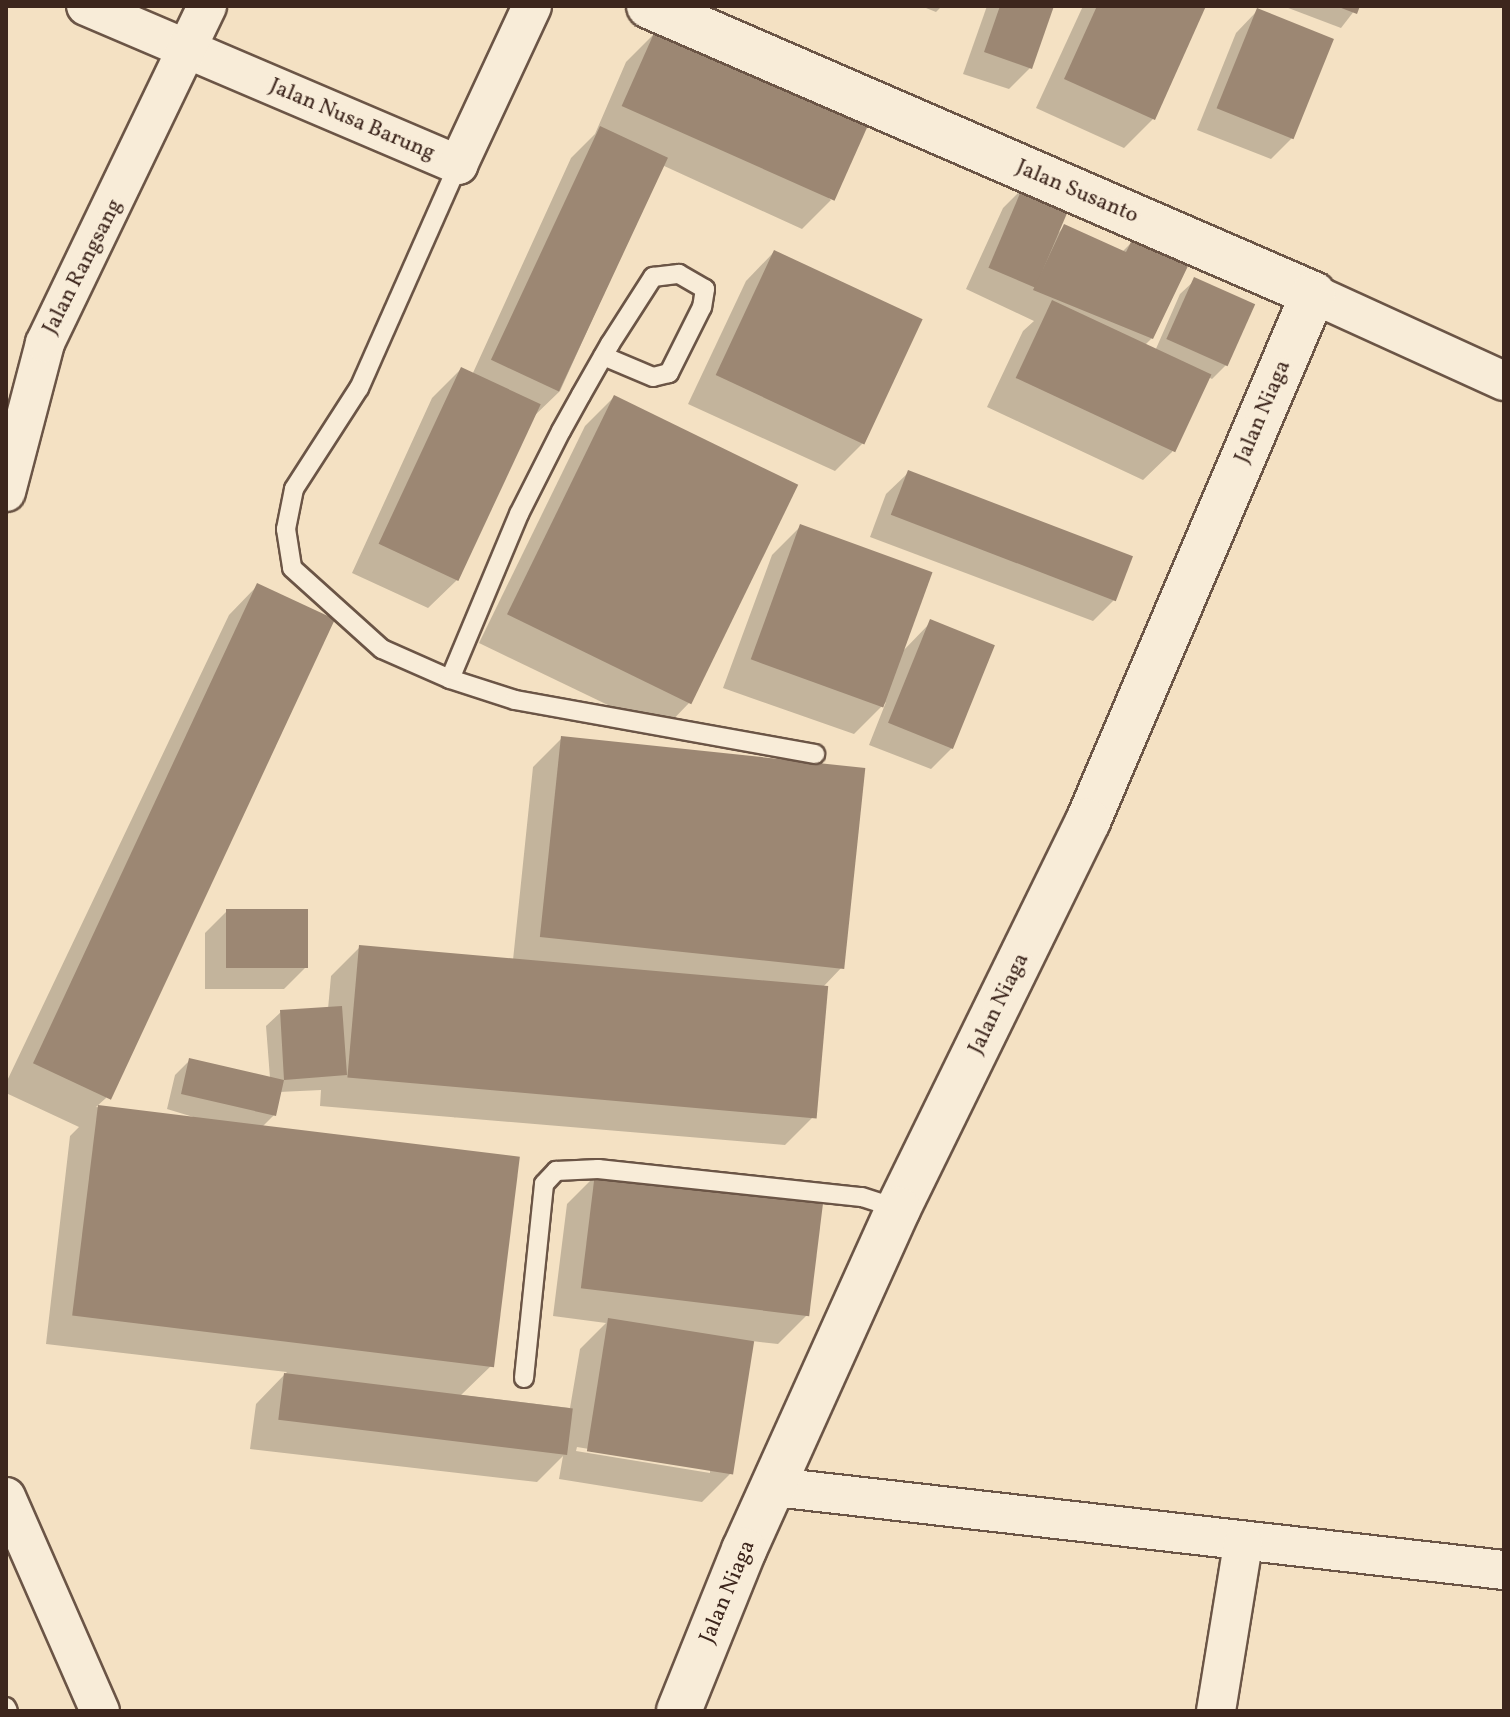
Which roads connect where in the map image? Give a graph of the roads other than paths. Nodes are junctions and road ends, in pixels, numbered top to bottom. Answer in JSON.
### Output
{"nodes":[{"id":1,"x":86,"y":6,"type":"edge"},
{"id":2,"x":207,"y":6,"type":"edge"},
{"id":3,"x":532,"y":6,"type":"edge"},
{"id":4,"x":649,"y":6,"type":"edge"},
{"id":5,"x":188,"y":51,"type":"junction"},
{"id":6,"x":458,"y":165,"type":"junction"},
{"id":7,"x":1313,"y":294,"type":"junction"},
{"id":8,"x":603,"y":356,"type":"junction"},
{"id":9,"x":1504,"y":381,"type":"edge"},
{"id":10,"x":6,"y":492,"type":"edge"},
{"id":11,"x":450,"y":679,"type":"junction"},
{"id":12,"x":815,"y":754,"type":"dead end"},
{"id":13,"x":898,"y":1209,"type":"junction"},
{"id":14,"x":524,"y":1378,"type":"dead end"},
{"id":15,"x":775,"y":1487,"type":"junction"},
{"id":16,"x":6,"y":1497,"type":"edge"},
{"id":17,"x":1243,"y":1544,"type":"junction"},
{"id":18,"x":1504,"y":1570,"type":"edge"},
{"id":19,"x":100,"y":1711,"type":"edge"},
{"id":20,"x":679,"y":1711,"type":"edge"},
{"id":21,"x":1216,"y":1711,"type":"edge"}],
"edges":[{"from":1,"to":5,"type":"street","name":"Jalan Nusa Barung"},
{"from":2,"to":5,"type":"street","name":"Jalan Rangsang"},
{"from":3,"to":6,"type":"street","name":"Jalan Nusa Barung"},
{"from":4,"to":7,"type":"street","name":"Jalan Susanto"},
{"from":5,"to":6,"type":"street","name":"Jalan Nusa Barung"},
{"from":5,"to":10,"type":"street","name":"Jalan Rangsang"},
{"from":6,"to":11,"type":"lane"},
{"from":7,"to":9,"type":"street","name":"Jalan Susanto"},
{"from":7,"to":13,"type":"street","name":"Jalan Niaga"},
{"from":8,"to":8,"type":"lane"},
{"from":8,"to":11,"type":"lane"},
{"from":11,"to":12,"type":"lane"},
{"from":13,"to":14,"type":"lane"},
{"from":13,"to":15,"type":"street","name":"Jalan Niaga"},
{"from":15,"to":17,"type":"street"},
{"from":15,"to":20,"type":"street","name":"Jalan Niaga"},
{"from":16,"to":19,"type":"street"},
{"from":17,"to":18,"type":"street"},
{"from":17,"to":21,"type":"street"}]}
